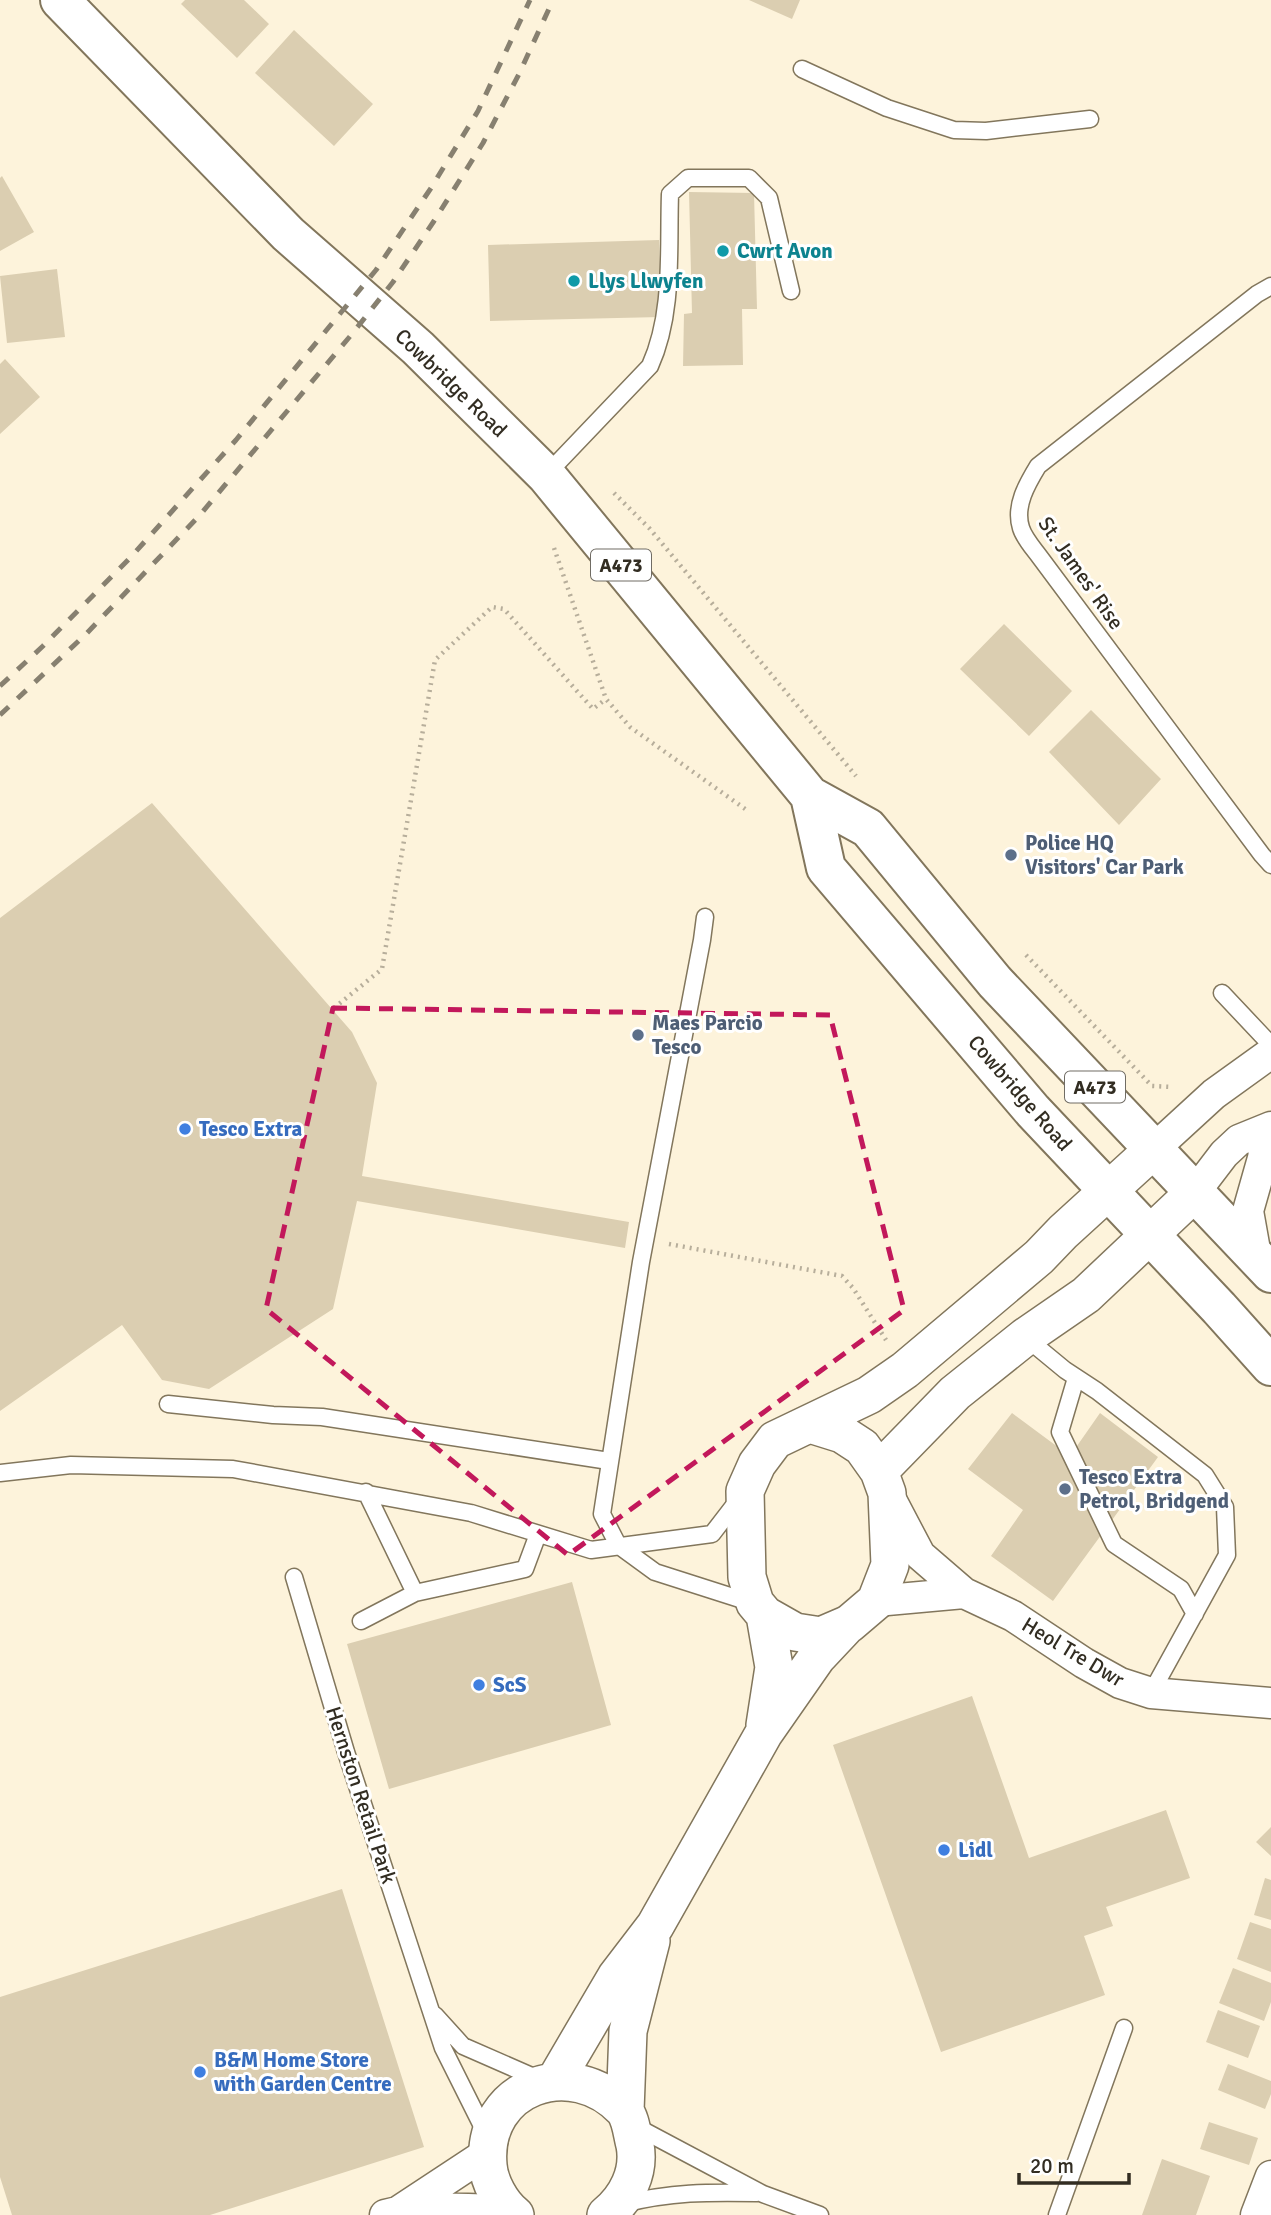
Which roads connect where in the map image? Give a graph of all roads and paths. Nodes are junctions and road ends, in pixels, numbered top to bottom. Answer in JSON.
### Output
{"nodes":[{"id":1,"x":60,"y":0,"type":"edge"},
{"id":2,"x":802,"y":69,"type":"dead end"},
{"id":3,"x":1090,"y":119,"type":"dead end"},
{"id":4,"x":1271,"y":286,"type":"edge"},
{"id":5,"x":790,"y":291,"type":"dead end"},
{"id":6,"x":546,"y":475,"type":"junction"},
{"id":7,"x":551,"y":540,"type":"dead end"},
{"id":8,"x":606,"y":699,"type":"junction"},
{"id":9,"x":810,"y":796,"type":"junction"},
{"id":10,"x":748,"y":811,"type":"dead end"},
{"id":11,"x":1271,"y":864,"type":"edge"},
{"id":12,"x":705,"y":917,"type":"dead end"},
{"id":13,"x":1222,"y":993,"type":"dead end"},
{"id":14,"x":334,"y":1009,"type":"dead end"},
{"id":15,"x":1271,"y":1045,"type":"edge"},
{"id":16,"x":1271,"y":1053,"type":"edge"},
{"id":17,"x":1269,"y":1128,"type":"edge"},
{"id":18,"x":1154,"y":1149,"type":"junction"},
{"id":19,"x":1108,"y":1191,"type":"junction"},
{"id":20,"x":1195,"y":1192,"type":"junction"},
{"id":21,"x":1150,"y":1235,"type":"junction"},
{"id":22,"x":645,"y":1240,"type":"junction"},
{"id":23,"x":1264,"y":1264,"type":"edge"},
{"id":24,"x":1024,"y":1337,"type":"junction"},
{"id":25,"x":1271,"y":1366,"type":"edge"},
{"id":26,"x":905,"y":1370,"type":"junction"},
{"id":27,"x":1076,"y":1378,"type":"junction"},
{"id":28,"x":167,"y":1404,"type":"dead end"},
{"id":29,"x":810,"y":1424,"type":"junction"},
{"id":30,"x":609,"y":1461,"type":"junction"},
{"id":31,"x":0,"y":1473,"type":"edge"},
{"id":32,"x":883,"y":1482,"type":"junction"},
{"id":33,"x":745,"y":1491,"type":"junction"},
{"id":34,"x":366,"y":1493,"type":"junction"},
{"id":35,"x":538,"y":1534,"type":"junction"},
{"id":36,"x":618,"y":1545,"type":"junction"},
{"id":37,"x":294,"y":1577,"type":"dead end"},
{"id":38,"x":415,"y":1593,"type":"junction"},
{"id":39,"x":964,"y":1593,"type":"junction"},
{"id":40,"x":760,"y":1609,"type":"junction"},
{"id":41,"x":862,"y":1613,"type":"junction"},
{"id":42,"x":1195,"y":1614,"type":"junction"},
{"id":43,"x":361,"y":1621,"type":"dead end"},
{"id":44,"x":1151,"y":1693,"type":"junction"},
{"id":45,"x":1271,"y":1703,"type":"edge"},
{"id":46,"x":764,"y":1733,"type":"junction"},
{"id":47,"x":655,"y":1926,"type":"junction"},
{"id":48,"x":431,"y":2011,"type":"junction"},
{"id":49,"x":1124,"y":2028,"type":"dead end"},
{"id":50,"x":550,"y":2082,"type":"junction"},
{"id":51,"x":628,"y":2117,"type":"junction"},
{"id":52,"x":488,"y":2146,"type":"junction"},
{"id":53,"x":1271,"y":2176,"type":"edge"},
{"id":54,"x":763,"y":2194,"type":"junction"},
{"id":55,"x":609,"y":2212,"type":"edge"},
{"id":56,"x":392,"y":2213,"type":"edge"},
{"id":57,"x":512,"y":2213,"type":"edge"},
{"id":58,"x":820,"y":2215,"type":"edge"},
{"id":59,"x":1057,"y":2215,"type":"edge"},
{"id":60,"x":1256,"y":2215,"type":"edge"}],
"edges":[{"from":1,"to":6,"type":"main road","name":"Cowbridge Road","number":"A473"},
{"from":2,"to":3,"type":"lane"},
{"from":4,"to":11,"type":"lane","name":"St. James' Rise"},
{"from":5,"to":6,"type":"lane"},
{"from":6,"to":9,"type":"main road","name":"Cowbridge Road","number":"A473"},
{"from":7,"to":8,"type":"path"},
{"from":8,"to":10,"type":"path"},
{"from":8,"to":14,"type":"path"},
{"from":9,"to":18,"type":"main road","name":"Cowbridge Road","number":"A473"},
{"from":9,"to":19,"type":"main road","name":"Cowbridge Road","number":"A473"},
{"from":12,"to":22,"type":"lane"},
{"from":13,"to":15,"type":"lane"},
{"from":16,"to":18,"type":"street"},
{"from":17,"to":20,"type":"street"},
{"from":17,"to":23,"type":"street"},
{"from":18,"to":19,"type":"street"},
{"from":18,"to":20,"type":"main road","name":"Cowbridge Road","number":"A473"},
{"from":19,"to":21,"type":"main road","name":"Cowbridge Road","number":"A473"},
{"from":19,"to":26,"type":"street"},
{"from":20,"to":21,"type":"street"},
{"from":20,"to":23,"type":"main road","name":"Cowbridge Road","number":"A473"},
{"from":21,"to":24,"type":"street"},
{"from":21,"to":25,"type":"main road","name":"Cowbridge Road","number":"A473"},
{"from":22,"to":26,"type":"path"},
{"from":22,"to":30,"type":"lane"},
{"from":24,"to":27,"type":"lane"},
{"from":24,"to":32,"type":"street"},
{"from":26,"to":29,"type":"street"},
{"from":27,"to":42,"type":"lane"},
{"from":27,"to":42,"type":"lane"},
{"from":28,"to":30,"type":"lane"},
{"from":29,"to":32,"type":"street"},
{"from":29,"to":33,"type":"street"},
{"from":30,"to":36,"type":"lane"},
{"from":31,"to":34,"type":"lane"},
{"from":32,"to":39,"type":"street","name":"Heol Tre Dwr"},
{"from":32,"to":41,"type":"street"},
{"from":33,"to":36,"type":"lane"},
{"from":33,"to":40,"type":"street"},
{"from":34,"to":35,"type":"lane"},
{"from":34,"to":38,"type":"lane"},
{"from":35,"to":36,"type":"lane"},
{"from":35,"to":38,"type":"lane"},
{"from":36,"to":40,"type":"lane"},
{"from":37,"to":48,"type":"lane","name":"Hernston Retail Park"},
{"from":38,"to":43,"type":"lane"},
{"from":39,"to":41,"type":"street"},
{"from":39,"to":44,"type":"street","name":"Heol Tre Dwr"},
{"from":40,"to":41,"type":"street"},
{"from":40,"to":46,"type":"street"},
{"from":41,"to":46,"type":"street"},
{"from":42,"to":44,"type":"lane"},
{"from":44,"to":45,"type":"street","name":"Heol Tre Dwr"},
{"from":46,"to":47,"type":"street"},
{"from":47,"to":50,"type":"street"},
{"from":47,"to":51,"type":"street"},
{"from":48,"to":50,"type":"lane","name":"Hernston Retail Park"},
{"from":48,"to":52,"type":"lane","name":"Hernston Retail Park"},
{"from":49,"to":59,"type":"lane"},
{"from":50,"to":51,"type":"street","name":"Hernston Retail Park"},
{"from":50,"to":52,"type":"street"},
{"from":51,"to":54,"type":"lane"},
{"from":51,"to":55,"type":"street"},
{"from":52,"to":56,"type":"street"},
{"from":52,"to":57,"type":"street","name":"Hernston Retail Park"},
{"from":53,"to":60,"type":"street"},
{"from":54,"to":55,"type":"lane"},
{"from":54,"to":58,"type":"lane"},
{"from":56,"to":57,"type":"street"}]}
